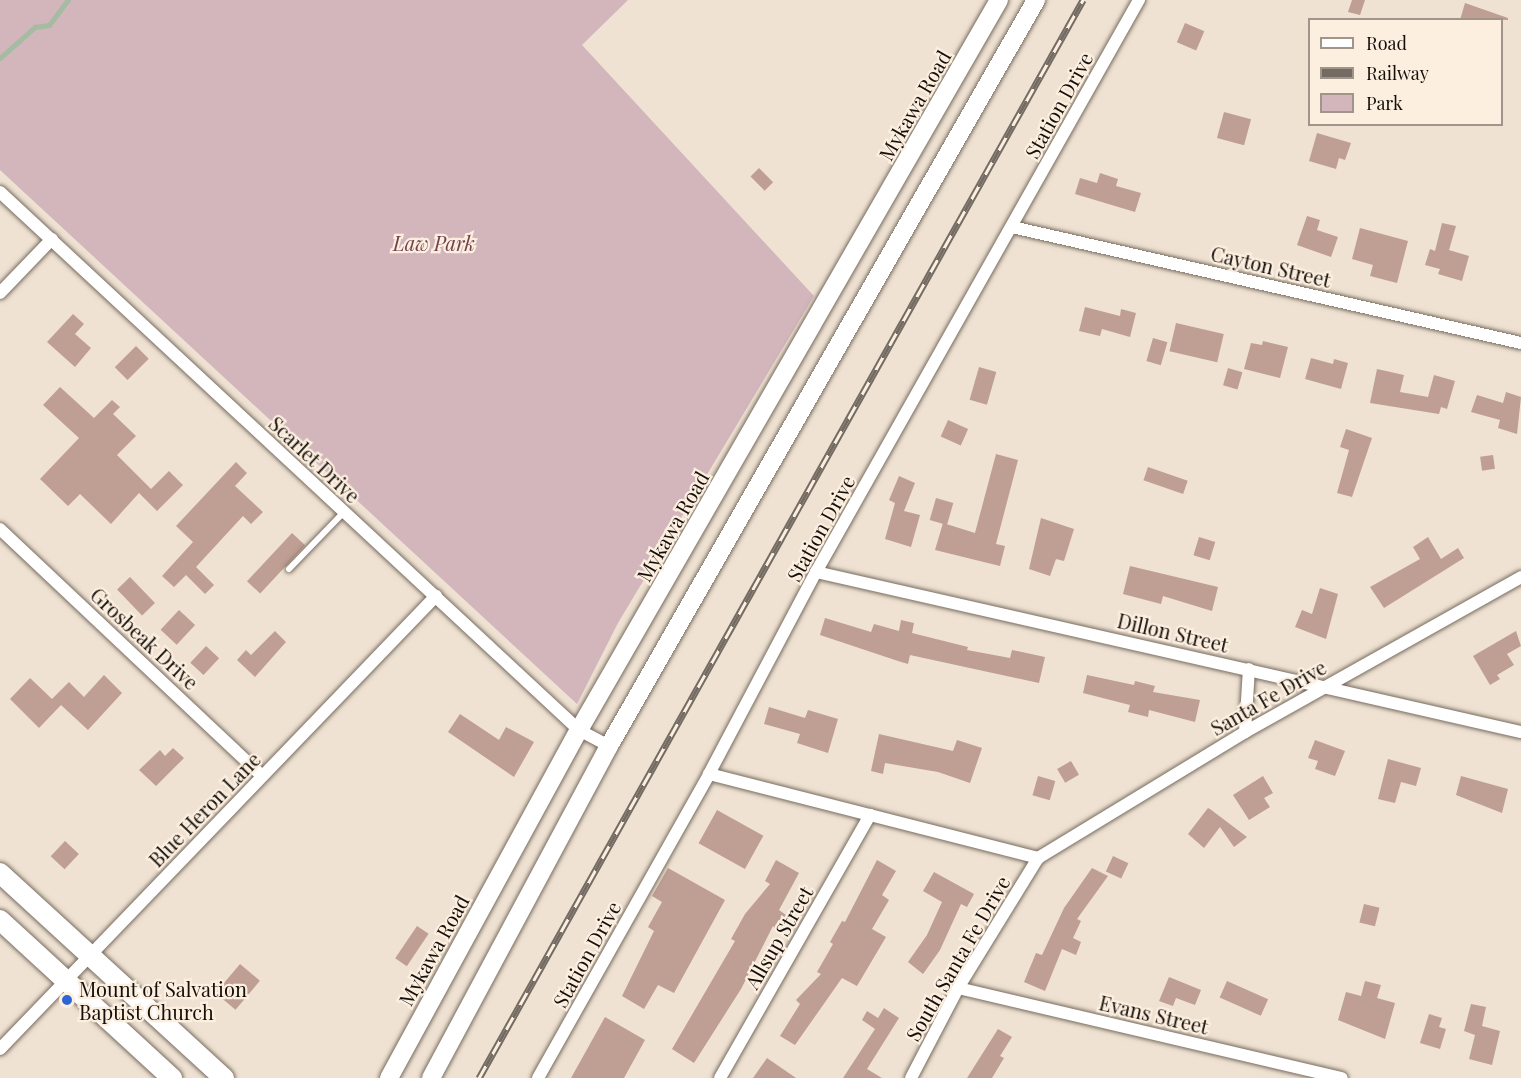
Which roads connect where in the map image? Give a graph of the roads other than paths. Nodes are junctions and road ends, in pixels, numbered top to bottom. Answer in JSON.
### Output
{"nodes":[{"id":1,"x":999,"y":0,"type":"edge"},
{"id":2,"x":1036,"y":0,"type":"edge"},
{"id":3,"x":1139,"y":0,"type":"edge"},
{"id":4,"x":956,"y":76,"type":"junction"},
{"id":5,"x":983,"y":94,"type":"junction"},
{"id":6,"x":0,"y":192,"type":"edge"},
{"id":7,"x":1012,"y":227,"type":"junction"},
{"id":8,"x":52,"y":239,"type":"junction"},
{"id":9,"x":0,"y":293,"type":"edge"},
{"id":10,"x":1521,"y":343,"type":"edge"},
{"id":11,"x":707,"y":511,"type":"junction"},
{"id":12,"x":344,"y":512,"type":"junction"},
{"id":13,"x":737,"y":527,"type":"junction"},
{"id":14,"x":0,"y":529,"type":"edge"},
{"id":15,"x":289,"y":569,"type":"dead end"},
{"id":16,"x":816,"y":572,"type":"junction"},
{"id":17,"x":1521,"y":577,"type":"edge"},
{"id":18,"x":436,"y":596,"type":"junction"},
{"id":19,"x":1249,"y":669,"type":"junction"},
{"id":20,"x":1326,"y":686,"type":"junction"},
{"id":21,"x":579,"y":730,"type":"junction"},
{"id":22,"x":1245,"y":732,"type":"junction"},
{"id":23,"x":1521,"y":732,"type":"edge"},
{"id":24,"x":609,"y":747,"type":"junction"},
{"id":25,"x":709,"y":774,"type":"junction"},
{"id":26,"x":262,"y":776,"type":"junction"},
{"id":27,"x":870,"y":814,"type":"junction"},
{"id":28,"x":1038,"y":858,"type":"junction"},
{"id":29,"x":0,"y":873,"type":"edge"},
{"id":30,"x":0,"y":920,"type":"edge"},
{"id":31,"x":88,"y":954,"type":"junction"},
{"id":32,"x":66,"y":981,"type":"junction"},
{"id":33,"x":958,"y":988,"type":"junction"},
{"id":34,"x":0,"y":1049,"type":"edge"},
{"id":35,"x":172,"y":1078,"type":"edge"},
{"id":36,"x":224,"y":1078,"type":"edge"},
{"id":37,"x":389,"y":1078,"type":"edge"},
{"id":38,"x":431,"y":1078,"type":"edge"},
{"id":39,"x":538,"y":1078,"type":"edge"},
{"id":40,"x":720,"y":1078,"type":"edge"},
{"id":41,"x":911,"y":1078,"type":"edge"},
{"id":42,"x":1342,"y":1078,"type":"edge"}],
"edges":[{"from":1,"to":4,"type":"main road","name":"Mykawa Road"},
{"from":2,"to":5,"type":"main road"},
{"from":3,"to":7,"type":"street","name":"Station Drive"},
{"from":4,"to":5,"type":"main road"},
{"from":4,"to":11,"type":"main road","name":"Mykawa Road"},
{"from":5,"to":13,"type":"main road"},
{"from":6,"to":8,"type":"street","name":"Scarlet Drive"},
{"from":7,"to":10,"type":"street","name":"Cayton Street"},
{"from":7,"to":16,"type":"street","name":"Station Drive"},
{"from":8,"to":9,"type":"street"},
{"from":8,"to":12,"type":"street","name":"Scarlet Drive"},
{"from":11,"to":13,"type":"main road"},
{"from":11,"to":21,"type":"main road","name":"Mykawa Road"},
{"from":12,"to":15,"type":"lane"},
{"from":12,"to":18,"type":"street","name":"Scarlet Drive"},
{"from":13,"to":24,"type":"main road"},
{"from":14,"to":26,"type":"street","name":"Grosbeak Drive"},
{"from":16,"to":19,"type":"street","name":"Dillon Street"},
{"from":16,"to":25,"type":"street","name":"Station Drive"},
{"from":17,"to":20,"type":"street","name":"Santa Fe Drive"},
{"from":18,"to":21,"type":"street","name":"Scarlet Drive"},
{"from":18,"to":26,"type":"street","name":"Blue Heron Lane"},
{"from":19,"to":20,"type":"street","name":"Dillon Street"},
{"from":19,"to":22,"type":"street"},
{"from":20,"to":22,"type":"street","name":"Santa Fe Drive"},
{"from":20,"to":23,"type":"street","name":"Dillon Street"},
{"from":21,"to":24,"type":"street","name":"Scarlet Drive"},
{"from":21,"to":37,"type":"main road","name":"Mykawa Road"},
{"from":22,"to":28,"type":"street","name":"Santa Fe Drive"},
{"from":24,"to":38,"type":"main road"},
{"from":25,"to":27,"type":"street"},
{"from":25,"to":39,"type":"street","name":"Station Drive"},
{"from":26,"to":31,"type":"street","name":"Blue Heron Lane"},
{"from":27,"to":28,"type":"street"},
{"from":27,"to":40,"type":"street","name":"Allsup Street"},
{"from":28,"to":33,"type":"street","name":"South Santa Fe Drive"},
{"from":29,"to":31,"type":"main road"},
{"from":30,"to":32,"type":"main road"},
{"from":31,"to":32,"type":"street","name":"Blue Heron Lane"},
{"from":31,"to":36,"type":"main road"},
{"from":32,"to":34,"type":"street","name":"Blue Heron Lane"},
{"from":32,"to":35,"type":"main road"},
{"from":33,"to":41,"type":"street","name":"South Santa Fe Drive"},
{"from":33,"to":42,"type":"street","name":"Evans Street"}]}
